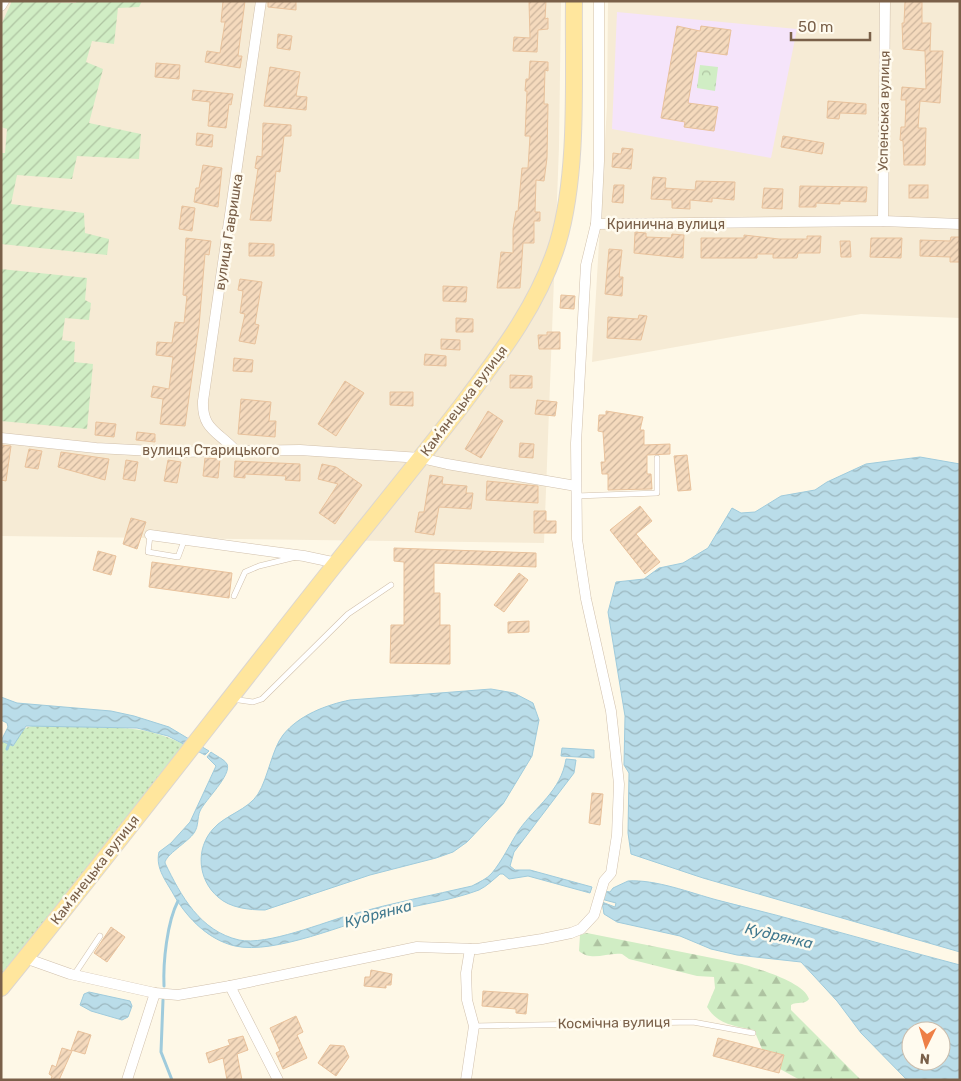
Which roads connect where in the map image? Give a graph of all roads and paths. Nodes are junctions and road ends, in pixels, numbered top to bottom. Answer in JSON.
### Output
{"nodes":[{"id":1,"x":4,"y":1,"type":"edge"},
{"id":2,"x":261,"y":1,"type":"edge"},
{"id":3,"x":574,"y":1,"type":"edge"},
{"id":4,"x":599,"y":1,"type":"edge"},
{"id":5,"x":885,"y":1,"type":"edge"},
{"id":6,"x":1,"y":6,"type":"edge"},
{"id":7,"x":883,"y":222,"type":"junction"},
{"id":8,"x":596,"y":224,"type":"junction"},
{"id":9,"x":960,"y":224,"type":"edge"},
{"id":10,"x":1,"y":438,"type":"edge"},
{"id":11,"x":234,"y":449,"type":"junction"},
{"id":12,"x":421,"y":458,"type":"junction"},
{"id":13,"x":657,"y":458,"type":"dead end"},
{"id":14,"x":576,"y":491,"type":"junction"},
{"id":15,"x":150,"y":535,"type":"joint"},
{"id":16,"x":184,"y":541,"type":"junction"},
{"id":17,"x":304,"y":556,"type":"junction"},
{"id":18,"x":337,"y":563,"type":"junction"},
{"id":19,"x":391,"y":585,"type":"dead end"},
{"id":20,"x":234,"y":596,"type":"dead end"},
{"id":21,"x":230,"y":699,"type":"junction"},
{"id":22,"x":100,"y":936,"type":"dead end"},
{"id":23,"x":470,"y":949,"type":"junction"},
{"id":24,"x":25,"y":958,"type":"junction"},
{"id":25,"x":74,"y":975,"type":"junction"},
{"id":26,"x":230,"y":986,"type":"junction"},
{"id":27,"x":1,"y":988,"type":"edge"},
{"id":28,"x":155,"y":993,"type":"junction"},
{"id":29,"x":474,"y":1026,"type":"junction"},
{"id":30,"x":753,"y":1033,"type":"dead end"},
{"id":31,"x":127,"y":1080,"type":"edge"},
{"id":32,"x":278,"y":1080,"type":"edge"},
{"id":33,"x":466,"y":1080,"type":"edge"}],
"edges":[{"from":1,"to":6,"type":"street"},
{"from":2,"to":11,"type":"street","name":"вулиця Гавришка"},
{"from":3,"to":12,"type":"main road","name":"Камʼянецька вулиця"},
{"from":4,"to":8,"type":"street","name":"Кринична вулиця"},
{"from":5,"to":7,"type":"street","name":"Успенська вулиця"},
{"from":7,"to":8,"type":"street","name":"Кринична вулиця"},
{"from":7,"to":9,"type":"street","name":"Кринична вулиця"},
{"from":8,"to":14,"type":"street"},
{"from":10,"to":11,"type":"street","name":"вулиця Старицького"},
{"from":11,"to":12,"type":"street","name":"вулиця Старицького"},
{"from":12,"to":14,"type":"street","name":"вулиця Старицького"},
{"from":12,"to":18,"type":"main road","name":"Камʼянецька вулиця"},
{"from":13,"to":14,"type":"lane"},
{"from":14,"to":23,"type":"street"},
{"from":15,"to":16,"type":"street"},
{"from":15,"to":16,"type":"lane"},
{"from":16,"to":17,"type":"street"},
{"from":17,"to":18,"type":"street"},
{"from":17,"to":20,"type":"lane"},
{"from":18,"to":21,"type":"main road","name":"Камʼянецька вулиця"},
{"from":19,"to":21,"type":"lane"},
{"from":21,"to":24,"type":"main road","name":"Камʼянецька вулиця"},
{"from":22,"to":25,"type":"lane"},
{"from":23,"to":26,"type":"street"},
{"from":23,"to":29,"type":"street"},
{"from":24,"to":25,"type":"street"},
{"from":24,"to":27,"type":"main road","name":"Камʼянецька вулиця"},
{"from":25,"to":28,"type":"street"},
{"from":26,"to":28,"type":"street"},
{"from":26,"to":32,"type":"street"},
{"from":28,"to":31,"type":"street"},
{"from":29,"to":30,"type":"lane","name":"Космічна вулиця"},
{"from":29,"to":33,"type":"street"}]}
